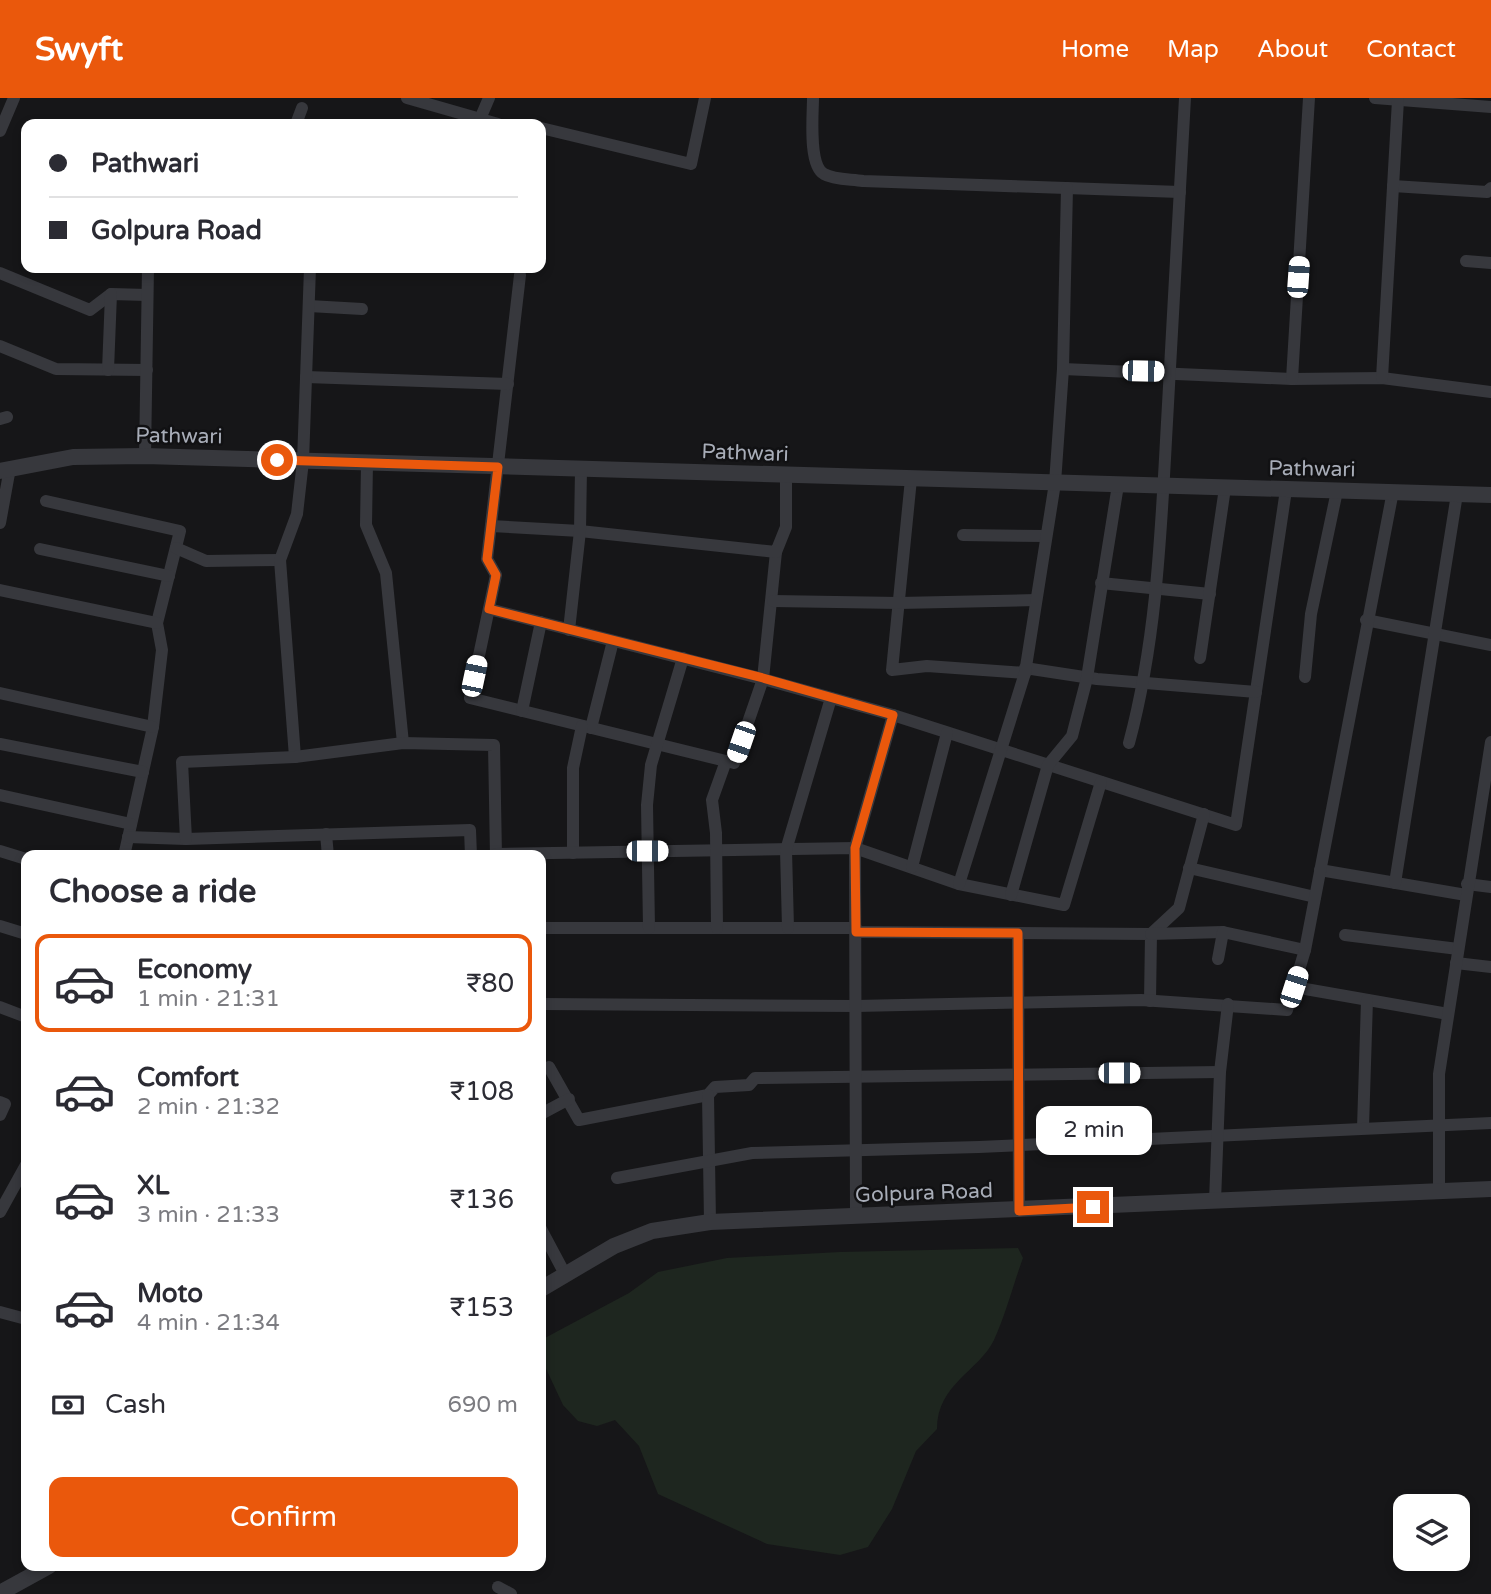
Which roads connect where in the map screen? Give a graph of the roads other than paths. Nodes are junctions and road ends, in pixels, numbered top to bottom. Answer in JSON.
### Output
{"nodes":[{"id":1,"x":14,"y":98,"type":"edge"},
{"id":2,"x":407,"y":98,"type":"edge"},
{"id":3,"x":489,"y":98,"type":"edge"},
{"id":4,"x":705,"y":98,"type":"edge"},
{"id":5,"x":813,"y":98,"type":"edge"},
{"id":6,"x":1185,"y":98,"type":"edge"},
{"id":7,"x":1309,"y":98,"type":"edge"},
{"id":8,"x":1375,"y":98,"type":"edge"},
{"id":9,"x":1398,"y":100,"type":"junction"},
{"id":10,"x":1491,"y":107,"type":"edge"},
{"id":11,"x":302,"y":108,"type":"dead end"},
{"id":12,"x":298,"y":119,"type":"edge"},
{"id":13,"x":480,"y":119,"type":"joint"},
{"id":14,"x":546,"y":129,"type":"edge"},
{"id":15,"x":0,"y":131,"type":"edge"},
{"id":16,"x":1393,"y":186,"type":"junction"},
{"id":17,"x":1067,"y":188,"type":"junction"},
{"id":18,"x":1491,"y":188,"type":"edge"},
{"id":19,"x":1180,"y":192,"type":"junction"},
{"id":20,"x":1466,"y":261,"type":"dead end"},
{"id":21,"x":1491,"y":263,"type":"edge"},
{"id":22,"x":0,"y":273,"type":"edge"},
{"id":23,"x":148,"y":273,"type":"edge"},
{"id":24,"x":310,"y":273,"type":"edge"},
{"id":25,"x":520,"y":275,"type":"dead end"},
{"id":26,"x":111,"y":295,"type":"junction"},
{"id":27,"x":147,"y":295,"type":"junction"},
{"id":28,"x":309,"y":306,"type":"junction"},
{"id":29,"x":362,"y":309,"type":"dead end"},
{"id":30,"x":0,"y":346,"type":"edge"},
{"id":31,"x":1063,"y":369,"type":"junction"},
{"id":32,"x":108,"y":370,"type":"junction"},
{"id":33,"x":146,"y":370,"type":"junction"},
{"id":34,"x":1170,"y":372,"type":"junction"},
{"id":35,"x":306,"y":377,"type":"junction"},
{"id":36,"x":1382,"y":378,"type":"junction"},
{"id":37,"x":1292,"y":379,"type":"junction"},
{"id":38,"x":508,"y":384,"type":"junction"},
{"id":39,"x":1491,"y":392,"type":"edge"},
{"id":40,"x":145,"y":456,"type":"junction"},
{"id":41,"x":303,"y":461,"type":"junction"},
{"id":42,"x":367,"y":463,"type":"junction"},
{"id":43,"x":498,"y":467,"type":"junction"},
{"id":44,"x":581,"y":469,"type":"junction"},
{"id":45,"x":5,"y":470,"type":"edge"},
{"id":46,"x":786,"y":475,"type":"junction"},
{"id":47,"x":911,"y":479,"type":"junction"},
{"id":48,"x":1055,"y":483,"type":"junction"},
{"id":49,"x":1118,"y":485,"type":"junction"},
{"id":50,"x":1164,"y":486,"type":"junction"},
{"id":51,"x":1224,"y":488,"type":"junction"},
{"id":52,"x":1286,"y":489,"type":"junction"},
{"id":53,"x":1337,"y":491,"type":"junction"},
{"id":54,"x":1393,"y":491,"type":"junction"},
{"id":55,"x":1457,"y":494,"type":"junction"},
{"id":56,"x":1491,"y":495,"type":"edge"},
{"id":57,"x":46,"y":501,"type":"dead end"},
{"id":58,"x":0,"y":523,"type":"edge"},
{"id":59,"x":491,"y":526,"type":"junction"},
{"id":60,"x":580,"y":531,"type":"junction"},
{"id":61,"x":963,"y":535,"type":"dead end"},
{"id":62,"x":1046,"y":536,"type":"junction"},
{"id":63,"x":176,"y":548,"type":"junction"},
{"id":64,"x":40,"y":549,"type":"dead end"},
{"id":65,"x":776,"y":552,"type":"junction"},
{"id":66,"x":280,"y":560,"type":"junction"},
{"id":67,"x":169,"y":576,"type":"junction"},
{"id":68,"x":1101,"y":583,"type":"junction"},
{"id":69,"x":1155,"y":588,"type":"junction"},
{"id":70,"x":0,"y":590,"type":"edge"},
{"id":71,"x":1210,"y":594,"type":"junction"},
{"id":72,"x":1036,"y":600,"type":"junction"},
{"id":73,"x":773,"y":601,"type":"junction"},
{"id":74,"x":899,"y":603,"type":"junction"},
{"id":75,"x":489,"y":609,"type":"junction"},
{"id":76,"x":1366,"y":620,"type":"junction"},
{"id":77,"x":541,"y":622,"type":"junction"},
{"id":78,"x":157,"y":623,"type":"junction"},
{"id":79,"x":569,"y":629,"type":"junction"},
{"id":80,"x":1434,"y":632,"type":"junction"},
{"id":81,"x":613,"y":641,"type":"junction"},
{"id":82,"x":1491,"y":645,"type":"edge"},
{"id":83,"x":682,"y":658,"type":"junction"},
{"id":84,"x":1200,"y":658,"type":"dead end"},
{"id":85,"x":1025,"y":670,"type":"junction"},
{"id":86,"x":1305,"y":677,"type":"dead end"},
{"id":87,"x":763,"y":678,"type":"junction"},
{"id":88,"x":1087,"y":678,"type":"junction"},
{"id":89,"x":1145,"y":683,"type":"junction"},
{"id":90,"x":0,"y":692,"type":"edge"},
{"id":91,"x":1256,"y":692,"type":"junction"},
{"id":92,"x":831,"y":698,"type":"junction"},
{"id":93,"x":522,"y":711,"type":"junction"},
{"id":94,"x":893,"y":715,"type":"junction"},
{"id":95,"x":153,"y":727,"type":"junction"},
{"id":96,"x":587,"y":727,"type":"junction"},
{"id":97,"x":947,"y":733,"type":"junction"},
{"id":98,"x":1491,"y":742,"type":"edge"},
{"id":99,"x":403,"y":743,"type":"junction"},
{"id":100,"x":1129,"y":743,"type":"dead end"},
{"id":101,"x":0,"y":744,"type":"edge"},
{"id":102,"x":659,"y":745,"type":"junction"},
{"id":103,"x":999,"y":749,"type":"junction"},
{"id":104,"x":295,"y":757,"type":"junction"},
{"id":105,"x":726,"y":761,"type":"junction"},
{"id":106,"x":1048,"y":765,"type":"junction"},
{"id":107,"x":143,"y":772,"type":"junction"},
{"id":108,"x":1101,"y":782,"type":"junction"},
{"id":109,"x":0,"y":795,"type":"edge"},
{"id":110,"x":1203,"y":814,"type":"junction"},
{"id":111,"x":131,"y":824,"type":"junction"},
{"id":112,"x":326,"y":834,"type":"junction"},
{"id":113,"x":128,"y":837,"type":"junction"},
{"id":114,"x":186,"y":839,"type":"junction"},
{"id":115,"x":855,"y":848,"type":"junction"},
{"id":116,"x":125,"y":850,"type":"edge"},
{"id":117,"x":327,"y":850,"type":"edge"},
{"id":118,"x":471,"y":850,"type":"edge"},
{"id":119,"x":496,"y":850,"type":"edge"},
{"id":120,"x":786,"y":850,"type":"junction"},
{"id":121,"x":0,"y":851,"type":"edge"},
{"id":122,"x":647,"y":851,"type":"junction"},
{"id":123,"x":717,"y":852,"type":"junction"},
{"id":124,"x":573,"y":853,"type":"junction"},
{"id":125,"x":546,"y":854,"type":"edge"},
{"id":126,"x":21,"y":857,"type":"edge"},
{"id":127,"x":912,"y":867,"type":"junction"},
{"id":128,"x":1189,"y":868,"type":"junction"},
{"id":129,"x":1320,"y":870,"type":"junction"},
{"id":130,"x":1395,"y":883,"type":"junction"},
{"id":131,"x":959,"y":884,"type":"junction"},
{"id":132,"x":1491,"y":887,"type":"edge"},
{"id":133,"x":1466,"y":890,"type":"junction"},
{"id":134,"x":1011,"y":895,"type":"junction"},
{"id":135,"x":1315,"y":897,"type":"junction"},
{"id":136,"x":0,"y":926,"type":"edge"},
{"id":137,"x":546,"y":928,"type":"edge"},
{"id":138,"x":649,"y":928,"type":"junction"},
{"id":139,"x":717,"y":928,"type":"junction"},
{"id":140,"x":788,"y":928,"type":"junction"},
{"id":141,"x":856,"y":930,"type":"junction"},
{"id":142,"x":21,"y":932,"type":"edge"},
{"id":143,"x":1223,"y":932,"type":"junction"},
{"id":144,"x":1018,"y":933,"type":"junction"},
{"id":145,"x":1151,"y":934,"type":"junction"},
{"id":146,"x":1345,"y":935,"type":"dead end"},
{"id":147,"x":1458,"y":949,"type":"junction"},
{"id":148,"x":1306,"y":950,"type":"junction"},
{"id":149,"x":1218,"y":960,"type":"dead end"},
{"id":150,"x":1455,"y":963,"type":"junction"},
{"id":151,"x":1491,"y":967,"type":"edge"},
{"id":152,"x":1294,"y":987,"type":"junction"},
{"id":153,"x":1367,"y":1000,"type":"junction"},
{"id":154,"x":1150,"y":1001,"type":"junction"},
{"id":155,"x":1018,"y":1003,"type":"junction"},
{"id":156,"x":546,"y":1004,"type":"edge"},
{"id":157,"x":1228,"y":1004,"type":"junction"},
{"id":158,"x":856,"y":1006,"type":"junction"},
{"id":159,"x":0,"y":1007,"type":"edge"},
{"id":160,"x":1448,"y":1014,"type":"junction"},
{"id":161,"x":21,"y":1015,"type":"edge"},
{"id":162,"x":549,"y":1067,"type":"dead end"},
{"id":163,"x":1220,"y":1072,"type":"junction"},
{"id":164,"x":1019,"y":1074,"type":"junction"},
{"id":165,"x":856,"y":1077,"type":"junction"},
{"id":166,"x":708,"y":1095,"type":"junction"},
{"id":167,"x":569,"y":1099,"type":"junction"},
{"id":168,"x":0,"y":1102,"type":"edge"},
{"id":169,"x":546,"y":1111,"type":"edge"},
{"id":170,"x":0,"y":1115,"type":"edge"},
{"id":171,"x":1491,"y":1123,"type":"edge"},
{"id":172,"x":1439,"y":1124,"type":"junction"},
{"id":173,"x":1363,"y":1128,"type":"junction"},
{"id":174,"x":1217,"y":1136,"type":"junction"},
{"id":175,"x":1019,"y":1144,"type":"junction"},
{"id":176,"x":856,"y":1151,"type":"junction"},
{"id":177,"x":709,"y":1163,"type":"junction"},
{"id":178,"x":21,"y":1174,"type":"edge"},
{"id":179,"x":617,"y":1178,"type":"dead end"},
{"id":180,"x":1491,"y":1189,"type":"edge"},
{"id":181,"x":1439,"y":1192,"type":"junction"},
{"id":182,"x":1215,"y":1201,"type":"junction"},
{"id":183,"x":1019,"y":1211,"type":"junction"},
{"id":184,"x":0,"y":1212,"type":"edge"},
{"id":185,"x":856,"y":1217,"type":"junction"},
{"id":186,"x":710,"y":1222,"type":"junction"},
{"id":187,"x":546,"y":1238,"type":"edge"},
{"id":188,"x":565,"y":1274,"type":"junction"},
{"id":189,"x":546,"y":1286,"type":"edge"},
{"id":190,"x":0,"y":1312,"type":"edge"},
{"id":191,"x":21,"y":1318,"type":"edge"},
{"id":192,"x":40,"y":1571,"type":"edge"},
{"id":193,"x":498,"y":1587,"type":"dead end"},
{"id":194,"x":0,"y":1593,"type":"edge"},
{"id":195,"x":511,"y":1594,"type":"edge"}],
"edges":[{"from":1,"to":15,"type":"street"},
{"from":2,"to":13,"type":"street"},
{"from":3,"to":13,"type":"street"},
{"from":4,"to":14,"type":"street"},
{"from":5,"to":17,"type":"street"},
{"from":6,"to":19,"type":"street"},
{"from":7,"to":37,"type":"street"},
{"from":8,"to":9,"type":"street"},
{"from":9,"to":10,"type":"street"},
{"from":9,"to":16,"type":"street"},
{"from":11,"to":12,"type":"street"},
{"from":16,"to":18,"type":"street"},
{"from":16,"to":36,"type":"street"},
{"from":17,"to":19,"type":"street"},
{"from":17,"to":31,"type":"street"},
{"from":19,"to":34,"type":"street"},
{"from":20,"to":21,"type":"street"},
{"from":22,"to":26,"type":"street"},
{"from":23,"to":27,"type":"street"},
{"from":24,"to":28,"type":"street"},
{"from":25,"to":38,"type":"street"},
{"from":26,"to":27,"type":"street"},
{"from":26,"to":32,"type":"street"},
{"from":27,"to":33,"type":"street"},
{"from":28,"to":29,"type":"street"},
{"from":28,"to":35,"type":"street"},
{"from":30,"to":32,"type":"street"},
{"from":31,"to":34,"type":"street"},
{"from":31,"to":48,"type":"street"},
{"from":32,"to":33,"type":"street"},
{"from":33,"to":40,"type":"street"},
{"from":34,"to":37,"type":"street"},
{"from":34,"to":50,"type":"street"},
{"from":35,"to":38,"type":"street"},
{"from":35,"to":41,"type":"street"},
{"from":36,"to":37,"type":"street"},
{"from":36,"to":39,"type":"street"},
{"from":38,"to":43,"type":"street"},
{"from":40,"to":41,"type":"street","name":"Pathwari"},
{"from":40,"to":45,"type":"street","name":"Pathwari"},
{"from":41,"to":42,"type":"street","name":"Pathwari"},
{"from":41,"to":66,"type":"street"},
{"from":42,"to":43,"type":"street","name":"Pathwari"},
{"from":42,"to":99,"type":"street"},
{"from":43,"to":44,"type":"street","name":"Pathwari"},
{"from":43,"to":59,"type":"street"},
{"from":44,"to":46,"type":"street","name":"Pathwari"},
{"from":44,"to":60,"type":"street"},
{"from":45,"to":58,"type":"street"},
{"from":46,"to":47,"type":"street","name":"Pathwari"},
{"from":46,"to":65,"type":"street"},
{"from":47,"to":48,"type":"street","name":"Pathwari"},
{"from":47,"to":74,"type":"street"},
{"from":48,"to":49,"type":"street","name":"Pathwari"},
{"from":48,"to":62,"type":"street"},
{"from":49,"to":50,"type":"street","name":"Pathwari"},
{"from":49,"to":68,"type":"street"},
{"from":50,"to":51,"type":"street","name":"Pathwari"},
{"from":50,"to":69,"type":"street"},
{"from":51,"to":52,"type":"street","name":"Pathwari"},
{"from":51,"to":71,"type":"street"},
{"from":52,"to":53,"type":"street","name":"Pathwari"},
{"from":52,"to":91,"type":"street"},
{"from":53,"to":54,"type":"street","name":"Pathwari"},
{"from":53,"to":86,"type":"street"},
{"from":54,"to":55,"type":"street","name":"Pathwari"},
{"from":54,"to":76,"type":"street"},
{"from":55,"to":56,"type":"street","name":"Pathwari"},
{"from":55,"to":80,"type":"street"},
{"from":57,"to":63,"type":"street"},
{"from":59,"to":60,"type":"street"},
{"from":59,"to":75,"type":"street"},
{"from":60,"to":65,"type":"street"},
{"from":60,"to":79,"type":"street"},
{"from":61,"to":62,"type":"street"},
{"from":62,"to":72,"type":"street"},
{"from":63,"to":66,"type":"street"},
{"from":63,"to":67,"type":"street"},
{"from":64,"to":67,"type":"street"},
{"from":65,"to":73,"type":"street"},
{"from":66,"to":104,"type":"street"},
{"from":67,"to":78,"type":"street"},
{"from":68,"to":69,"type":"street"},
{"from":68,"to":88,"type":"street"},
{"from":69,"to":71,"type":"street"},
{"from":69,"to":89,"type":"street"},
{"from":70,"to":78,"type":"street"},
{"from":71,"to":84,"type":"street"},
{"from":72,"to":74,"type":"street"},
{"from":72,"to":85,"type":"street"},
{"from":73,"to":74,"type":"street"},
{"from":73,"to":87,"type":"street"},
{"from":74,"to":85,"type":"street"},
{"from":75,"to":77,"type":"street"},
{"from":75,"to":93,"type":"street"},
{"from":76,"to":80,"type":"street"},
{"from":76,"to":129,"type":"street"},
{"from":77,"to":79,"type":"street"},
{"from":77,"to":93,"type":"street"},
{"from":78,"to":95,"type":"street"},
{"from":79,"to":81,"type":"street"},
{"from":80,"to":82,"type":"street"},
{"from":80,"to":130,"type":"street"},
{"from":81,"to":83,"type":"street"},
{"from":81,"to":96,"type":"street"},
{"from":83,"to":87,"type":"street"},
{"from":83,"to":102,"type":"street"},
{"from":85,"to":88,"type":"street"},
{"from":85,"to":103,"type":"street"},
{"from":87,"to":92,"type":"street"},
{"from":87,"to":105,"type":"street"},
{"from":88,"to":89,"type":"street"},
{"from":88,"to":106,"type":"street"},
{"from":89,"to":91,"type":"street"},
{"from":89,"to":100,"type":"street"},
{"from":90,"to":95,"type":"street"},
{"from":91,"to":110,"type":"street"},
{"from":92,"to":94,"type":"street"},
{"from":92,"to":120,"type":"street"},
{"from":93,"to":96,"type":"street"},
{"from":94,"to":97,"type":"street"},
{"from":94,"to":115,"type":"street"},
{"from":95,"to":107,"type":"street"},
{"from":96,"to":102,"type":"street"},
{"from":96,"to":124,"type":"street"},
{"from":97,"to":103,"type":"street"},
{"from":97,"to":127,"type":"street"},
{"from":98,"to":133,"type":"street"},
{"from":99,"to":104,"type":"street"},
{"from":99,"to":119,"type":"street"},
{"from":101,"to":107,"type":"street"},
{"from":102,"to":105,"type":"street"},
{"from":102,"to":122,"type":"street"},
{"from":103,"to":106,"type":"street"},
{"from":103,"to":131,"type":"street"},
{"from":104,"to":114,"type":"street"},
{"from":105,"to":123,"type":"street"},
{"from":106,"to":108,"type":"street"},
{"from":106,"to":134,"type":"street"},
{"from":107,"to":111,"type":"street"},
{"from":108,"to":110,"type":"street"},
{"from":108,"to":134,"type":"street"},
{"from":109,"to":111,"type":"street"},
{"from":110,"to":128,"type":"street"},
{"from":111,"to":113,"type":"street"},
{"from":112,"to":114,"type":"street"},
{"from":112,"to":117,"type":"street"},
{"from":112,"to":118,"type":"street"},
{"from":113,"to":114,"type":"street"},
{"from":113,"to":116,"type":"street"},
{"from":115,"to":120,"type":"street"},
{"from":115,"to":127,"type":"street"},
{"from":115,"to":141,"type":"street"},
{"from":120,"to":123,"type":"street"},
{"from":120,"to":140,"type":"street"},
{"from":121,"to":126,"type":"street"},
{"from":122,"to":123,"type":"street"},
{"from":122,"to":124,"type":"street"},
{"from":122,"to":138,"type":"street"},
{"from":123,"to":139,"type":"street"},
{"from":124,"to":125,"type":"street"},
{"from":127,"to":131,"type":"street"},
{"from":128,"to":135,"type":"street"},
{"from":128,"to":145,"type":"street"},
{"from":129,"to":130,"type":"street"},
{"from":129,"to":135,"type":"street"},
{"from":130,"to":133,"type":"street"},
{"from":131,"to":134,"type":"street"},
{"from":132,"to":133,"type":"street"},
{"from":133,"to":147,"type":"street"},
{"from":135,"to":148,"type":"street"},
{"from":136,"to":142,"type":"street"},
{"from":137,"to":138,"type":"street"},
{"from":138,"to":139,"type":"street"},
{"from":139,"to":140,"type":"street"},
{"from":140,"to":141,"type":"street"},
{"from":141,"to":144,"type":"street"},
{"from":141,"to":158,"type":"street"},
{"from":143,"to":145,"type":"street"},
{"from":143,"to":148,"type":"street"},
{"from":143,"to":149,"type":"street"},
{"from":144,"to":145,"type":"street"},
{"from":144,"to":155,"type":"street"},
{"from":145,"to":154,"type":"street"},
{"from":146,"to":147,"type":"street"},
{"from":147,"to":150,"type":"street"},
{"from":148,"to":152,"type":"street"},
{"from":150,"to":151,"type":"street"},
{"from":150,"to":160,"type":"street"},
{"from":152,"to":153,"type":"street"},
{"from":152,"to":157,"type":"street"},
{"from":153,"to":160,"type":"street"},
{"from":153,"to":173,"type":"street"},
{"from":154,"to":155,"type":"street"},
{"from":154,"to":157,"type":"street"},
{"from":155,"to":158,"type":"street"},
{"from":155,"to":164,"type":"street"},
{"from":156,"to":158,"type":"street"},
{"from":157,"to":163,"type":"street"},
{"from":158,"to":165,"type":"street"},
{"from":159,"to":161,"type":"street"},
{"from":160,"to":172,"type":"street"},
{"from":162,"to":167,"type":"street"},
{"from":163,"to":164,"type":"street"},
{"from":163,"to":174,"type":"street"},
{"from":164,"to":165,"type":"street"},
{"from":164,"to":175,"type":"street"},
{"from":165,"to":166,"type":"street"},
{"from":165,"to":176,"type":"street"},
{"from":166,"to":167,"type":"street"},
{"from":166,"to":177,"type":"street"},
{"from":167,"to":169,"type":"street"},
{"from":168,"to":170,"type":"street"},
{"from":171,"to":172,"type":"street"},
{"from":172,"to":173,"type":"street"},
{"from":172,"to":181,"type":"street"},
{"from":173,"to":174,"type":"street"},
{"from":174,"to":175,"type":"street"},
{"from":174,"to":182,"type":"street"},
{"from":175,"to":176,"type":"street"},
{"from":175,"to":183,"type":"street"},
{"from":176,"to":177,"type":"street"},
{"from":176,"to":185,"type":"street"},
{"from":177,"to":179,"type":"street"},
{"from":177,"to":186,"type":"street"},
{"from":178,"to":184,"type":"street"},
{"from":180,"to":181,"type":"street","name":"Golpura Road"},
{"from":181,"to":182,"type":"street","name":"Golpura Road"},
{"from":182,"to":183,"type":"street","name":"Golpura Road"},
{"from":183,"to":185,"type":"street","name":"Golpura Road"},
{"from":185,"to":186,"type":"street","name":"Golpura Road"},
{"from":186,"to":188,"type":"street","name":"Golpura Road"},
{"from":187,"to":188,"type":"street"},
{"from":188,"to":189,"type":"street","name":"Golpura Road"},
{"from":190,"to":191,"type":"street"},
{"from":192,"to":194,"type":"street"},
{"from":193,"to":195,"type":"street"}]}
